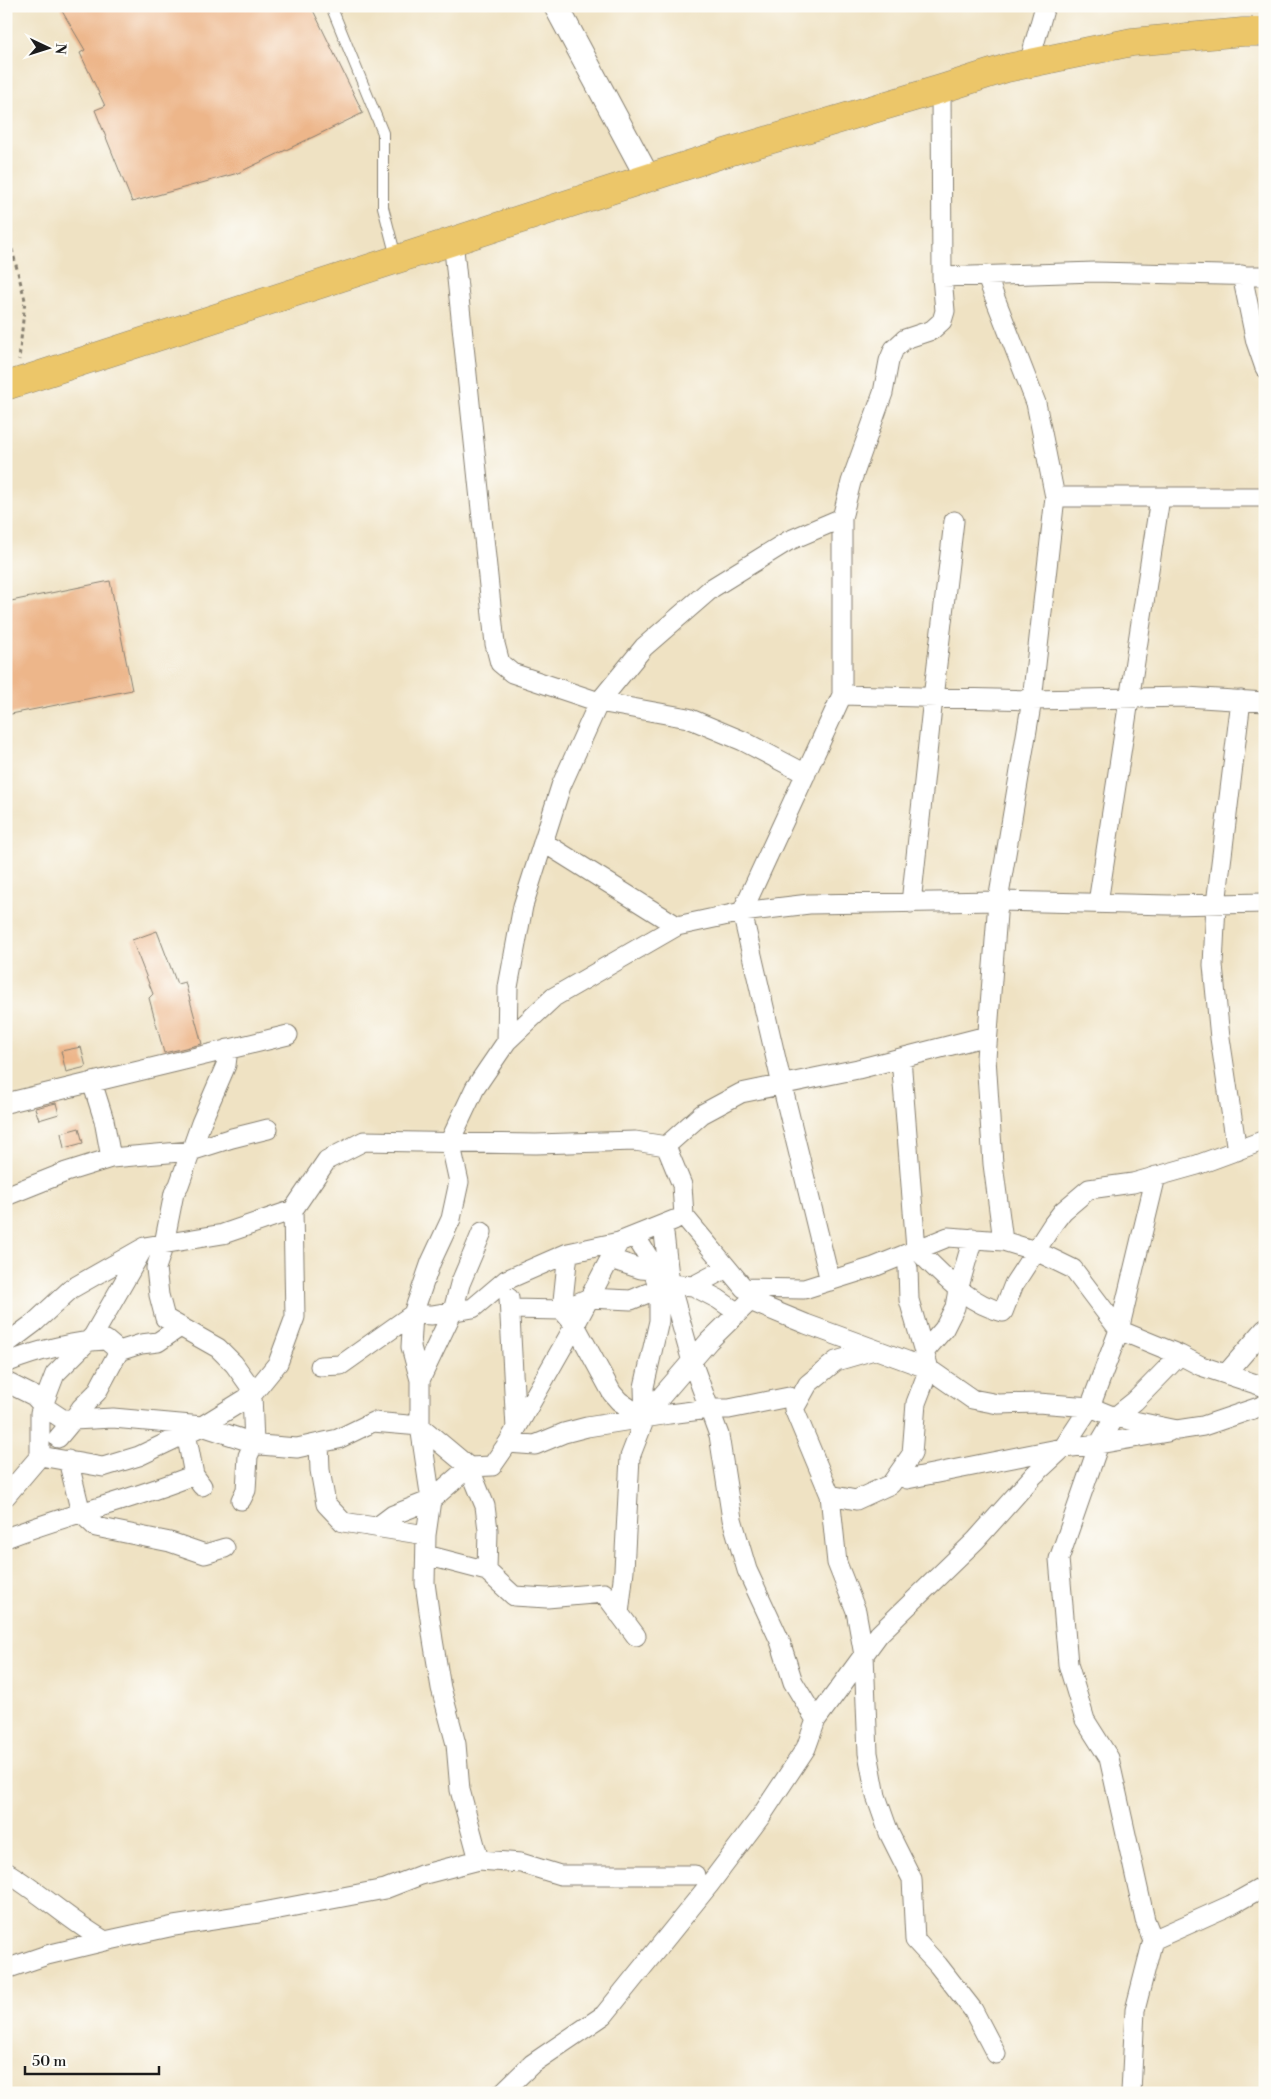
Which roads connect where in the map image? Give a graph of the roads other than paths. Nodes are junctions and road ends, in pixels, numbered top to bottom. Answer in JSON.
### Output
{"nodes":[{"id":1,"x":331,"y":6,"type":"edge"},
{"id":2,"x":556,"y":6,"type":"edge"},
{"id":3,"x":1045,"y":6,"type":"edge"},
{"id":4,"x":1265,"y":32,"type":"edge"},
{"id":5,"x":1029,"y":63,"type":"junction"},
{"id":6,"x":941,"y":89,"type":"junction"},
{"id":7,"x":648,"y":178,"type":"junction"},
{"id":8,"x":452,"y":240,"type":"junction"},
{"id":9,"x":396,"y":258,"type":"junction"},
{"id":10,"x":986,"y":275,"type":"junction"},
{"id":11,"x":1242,"y":275,"type":"junction"},
{"id":12,"x":1265,"y":276,"type":"edge"},
{"id":13,"x":942,"y":277,"type":"junction"},
{"id":14,"x":1265,"y":368,"type":"edge"},
{"id":15,"x":11,"y":384,"type":"edge"},
{"id":16,"x":1055,"y":497,"type":"junction"},
{"id":17,"x":1265,"y":497,"type":"edge"},
{"id":18,"x":1160,"y":498,"type":"junction"},
{"id":19,"x":842,"y":518,"type":"junction"},
{"id":20,"x":954,"y":522,"type":"dead end"},
{"id":21,"x":842,"y":695,"type":"junction"},
{"id":22,"x":933,"y":698,"type":"junction"},
{"id":23,"x":1130,"y":698,"type":"junction"},
{"id":24,"x":1032,"y":700,"type":"junction"},
{"id":25,"x":1241,"y":700,"type":"junction"},
{"id":26,"x":599,"y":702,"type":"junction"},
{"id":27,"x":1265,"y":702,"type":"edge"},
{"id":28,"x":806,"y":774,"type":"junction"},
{"id":29,"x":543,"y":842,"type":"junction"},
{"id":30,"x":998,"y":901,"type":"junction"},
{"id":31,"x":910,"y":902,"type":"junction"},
{"id":32,"x":1098,"y":903,"type":"junction"},
{"id":33,"x":1265,"y":903,"type":"edge"},
{"id":34,"x":1216,"y":904,"type":"junction"},
{"id":35,"x":742,"y":912,"type":"junction"},
{"id":36,"x":676,"y":926,"type":"junction"},
{"id":37,"x":288,"y":1034,"type":"dead end"},
{"id":38,"x":987,"y":1036,"type":"junction"},
{"id":39,"x":507,"y":1041,"type":"junction"},
{"id":40,"x":228,"y":1049,"type":"junction"},
{"id":41,"x":901,"y":1058,"type":"junction"},
{"id":42,"x":92,"y":1082,"type":"junction"},
{"id":43,"x":782,"y":1085,"type":"junction"},
{"id":44,"x":6,"y":1103,"type":"edge"},
{"id":45,"x":268,"y":1129,"type":"dead end"},
{"id":46,"x":1265,"y":1140,"type":"edge"},
{"id":47,"x":450,"y":1141,"type":"junction"},
{"id":48,"x":666,"y":1146,"type":"junction"},
{"id":49,"x":190,"y":1151,"type":"junction"},
{"id":50,"x":1237,"y":1152,"type":"junction"},
{"id":51,"x":111,"y":1158,"type":"junction"},
{"id":52,"x":1156,"y":1176,"type":"junction"},
{"id":53,"x":6,"y":1196,"type":"edge"},
{"id":54,"x":293,"y":1210,"type":"junction"},
{"id":55,"x":684,"y":1216,"type":"junction"},
{"id":56,"x":663,"y":1225,"type":"junction"},
{"id":57,"x":482,"y":1232,"type":"dead end"},
{"id":58,"x":973,"y":1238,"type":"junction"},
{"id":59,"x":1003,"y":1241,"type":"junction"},
{"id":60,"x":164,"y":1244,"type":"junction"},
{"id":61,"x":621,"y":1246,"type":"junction"},
{"id":62,"x":144,"y":1247,"type":"junction"},
{"id":63,"x":916,"y":1249,"type":"junction"},
{"id":64,"x":1036,"y":1251,"type":"junction"},
{"id":65,"x":568,"y":1253,"type":"junction"},
{"id":66,"x":727,"y":1268,"type":"junction"},
{"id":67,"x":908,"y":1268,"type":"dead end"},
{"id":68,"x":654,"y":1270,"type":"junction"},
{"id":69,"x":506,"y":1280,"type":"junction"},
{"id":70,"x":830,"y":1281,"type":"junction"},
{"id":71,"x":694,"y":1286,"type":"junction"},
{"id":72,"x":665,"y":1287,"type":"junction"},
{"id":73,"x":958,"y":1290,"type":"junction"},
{"id":74,"x":589,"y":1298,"type":"junction"},
{"id":75,"x":511,"y":1309,"type":"junction"},
{"id":76,"x":562,"y":1310,"type":"junction"},
{"id":77,"x":453,"y":1311,"type":"junction"},
{"id":78,"x":738,"y":1313,"type":"junction"},
{"id":79,"x":413,"y":1314,"type":"junction"},
{"id":80,"x":575,"y":1325,"type":"junction"},
{"id":81,"x":180,"y":1327,"type":"junction"},
{"id":82,"x":1265,"y":1329,"type":"edge"},
{"id":83,"x":1119,"y":1330,"type":"junction"},
{"id":84,"x":88,"y":1340,"type":"junction"},
{"id":85,"x":6,"y":1344,"type":"edge"},
{"id":86,"x":874,"y":1350,"type":"junction"},
{"id":87,"x":119,"y":1351,"type":"junction"},
{"id":88,"x":1180,"y":1355,"type":"junction"},
{"id":89,"x":926,"y":1361,"type":"junction"},
{"id":90,"x":692,"y":1362,"type":"junction"},
{"id":91,"x":6,"y":1363,"type":"edge"},
{"id":92,"x":320,"y":1366,"type":"dead end"},
{"id":93,"x":1226,"y":1374,"type":"junction"},
{"id":94,"x":420,"y":1380,"type":"junction"},
{"id":95,"x":6,"y":1382,"type":"edge"},
{"id":96,"x":1265,"y":1387,"type":"edge"},
{"id":97,"x":252,"y":1395,"type":"junction"},
{"id":98,"x":789,"y":1397,"type":"dead end"},
{"id":99,"x":1265,"y":1405,"type":"edge"},
{"id":100,"x":43,"y":1406,"type":"junction"},
{"id":101,"x":1090,"y":1407,"type":"junction"},
{"id":102,"x":709,"y":1409,"type":"junction"},
{"id":103,"x":1115,"y":1417,"type":"junction"},
{"id":104,"x":645,"y":1419,"type":"junction"},
{"id":105,"x":73,"y":1420,"type":"junction"},
{"id":106,"x":420,"y":1426,"type":"junction"},
{"id":107,"x":194,"y":1430,"type":"junction"},
{"id":108,"x":1177,"y":1430,"type":"junction"},
{"id":109,"x":512,"y":1436,"type":"junction"},
{"id":110,"x":58,"y":1438,"type":"dead end"},
{"id":111,"x":254,"y":1443,"type":"junction"},
{"id":112,"x":319,"y":1443,"type":"junction"},
{"id":113,"x":1099,"y":1444,"type":"junction"},
{"id":114,"x":1063,"y":1448,"type":"junction"},
{"id":115,"x":40,"y":1456,"type":"junction"},
{"id":116,"x":68,"y":1460,"type":"junction"},
{"id":117,"x":468,"y":1467,"type":"junction"},
{"id":118,"x":907,"y":1479,"type":"dead end"},
{"id":119,"x":830,"y":1495,"type":"junction"},
{"id":120,"x":6,"y":1496,"type":"edge"},
{"id":121,"x":241,"y":1500,"type":"dead end"},
{"id":122,"x":431,"y":1500,"type":"junction"},
{"id":123,"x":81,"y":1514,"type":"junction"},
{"id":124,"x":377,"y":1527,"type":"junction"},
{"id":125,"x":426,"y":1535,"type":"junction"},
{"id":126,"x":6,"y":1538,"type":"edge"},
{"id":127,"x":225,"y":1548,"type":"dead end"},
{"id":128,"x":426,"y":1554,"type":"junction"},
{"id":129,"x":487,"y":1570,"type":"junction"},
{"id":130,"x":620,"y":1614,"type":"junction"},
{"id":131,"x":636,"y":1636,"type":"dead end"},
{"id":132,"x":864,"y":1655,"type":"junction"},
{"id":133,"x":816,"y":1720,"type":"junction"},
{"id":134,"x":479,"y":1860,"type":"junction"},
{"id":135,"x":6,"y":1872,"type":"edge"},
{"id":136,"x":695,"y":1875,"type":"dead end"},
{"id":137,"x":1265,"y":1886,"type":"edge"},
{"id":138,"x":105,"y":1940,"type":"junction"},
{"id":139,"x":1153,"y":1940,"type":"junction"},
{"id":140,"x":6,"y":1969,"type":"edge"},
{"id":141,"x":996,"y":2054,"type":"dead end"},
{"id":142,"x":502,"y":2093,"type":"edge"},
{"id":143,"x":1130,"y":2093,"type":"edge"}],
"edges":[{"from":1,"to":9,"type":"lane"},
{"from":2,"to":7,"type":"street"},
{"from":3,"to":5,"type":"street"},
{"from":4,"to":5,"type":"highway"},
{"from":5,"to":6,"type":"highway"},
{"from":6,"to":7,"type":"highway"},
{"from":6,"to":13,"type":"street"},
{"from":7,"to":8,"type":"highway"},
{"from":8,"to":9,"type":"highway"},
{"from":8,"to":26,"type":"street"},
{"from":9,"to":15,"type":"highway"},
{"from":10,"to":11,"type":"street"},
{"from":10,"to":13,"type":"street"},
{"from":10,"to":16,"type":"street"},
{"from":11,"to":12,"type":"street"},
{"from":11,"to":14,"type":"street"},
{"from":13,"to":19,"type":"street"},
{"from":16,"to":18,"type":"street"},
{"from":16,"to":24,"type":"street"},
{"from":17,"to":18,"type":"street"},
{"from":18,"to":23,"type":"street"},
{"from":19,"to":21,"type":"street"},
{"from":19,"to":26,"type":"street"},
{"from":20,"to":22,"type":"street"},
{"from":21,"to":22,"type":"street"},
{"from":21,"to":28,"type":"street"},
{"from":22,"to":24,"type":"street"},
{"from":22,"to":31,"type":"street"},
{"from":23,"to":24,"type":"street"},
{"from":23,"to":25,"type":"street"},
{"from":23,"to":32,"type":"street"},
{"from":24,"to":30,"type":"street"},
{"from":25,"to":27,"type":"street"},
{"from":25,"to":34,"type":"street"},
{"from":26,"to":28,"type":"street"},
{"from":26,"to":29,"type":"street"},
{"from":28,"to":35,"type":"street"},
{"from":29,"to":36,"type":"street"},
{"from":29,"to":39,"type":"street"},
{"from":30,"to":31,"type":"street"},
{"from":30,"to":32,"type":"street"},
{"from":30,"to":38,"type":"street"},
{"from":31,"to":35,"type":"street"},
{"from":32,"to":34,"type":"street"},
{"from":33,"to":34,"type":"street"},
{"from":34,"to":50,"type":"street"},
{"from":35,"to":36,"type":"street"},
{"from":35,"to":43,"type":"street"},
{"from":36,"to":39,"type":"street"},
{"from":37,"to":40,"type":"street"},
{"from":38,"to":41,"type":"street"},
{"from":38,"to":59,"type":"street"},
{"from":39,"to":47,"type":"street"},
{"from":40,"to":42,"type":"street"},
{"from":40,"to":49,"type":"street"},
{"from":41,"to":43,"type":"street"},
{"from":41,"to":63,"type":"street"},
{"from":42,"to":44,"type":"street"},
{"from":42,"to":51,"type":"street"},
{"from":43,"to":48,"type":"street"},
{"from":43,"to":70,"type":"street"},
{"from":45,"to":49,"type":"street"},
{"from":46,"to":50,"type":"street"},
{"from":47,"to":48,"type":"street"},
{"from":47,"to":54,"type":"street"},
{"from":47,"to":79,"type":"street"},
{"from":48,"to":55,"type":"street"},
{"from":49,"to":51,"type":"street"},
{"from":49,"to":60,"type":"street"},
{"from":50,"to":52,"type":"street"},
{"from":51,"to":53,"type":"street"},
{"from":52,"to":64,"type":"street"},
{"from":52,"to":83,"type":"street"},
{"from":54,"to":60,"type":"street"},
{"from":54,"to":97,"type":"street"},
{"from":55,"to":56,"type":"street"},
{"from":55,"to":66,"type":"street"},
{"from":56,"to":61,"type":"street"},
{"from":56,"to":72,"type":"street"},
{"from":57,"to":77,"type":"street"},
{"from":58,"to":59,"type":"street"},
{"from":58,"to":63,"type":"street"},
{"from":58,"to":73,"type":"street"},
{"from":59,"to":64,"type":"street"},
{"from":60,"to":62,"type":"street"},
{"from":60,"to":81,"type":"street"},
{"from":61,"to":65,"type":"street"},
{"from":61,"to":68,"type":"street"},
{"from":61,"to":68,"type":"street"},
{"from":61,"to":74,"type":"street"},
{"from":62,"to":84,"type":"street"},
{"from":62,"to":85,"type":"street"},
{"from":63,"to":70,"type":"street"},
{"from":63,"to":73,"type":"street"},
{"from":64,"to":73,"type":"street"},
{"from":64,"to":83,"type":"street"},
{"from":65,"to":69,"type":"street"},
{"from":65,"to":76,"type":"street"},
{"from":66,"to":70,"type":"street"},
{"from":66,"to":71,"type":"street"},
{"from":67,"to":89,"type":"street"},
{"from":68,"to":72,"type":"street"},
{"from":69,"to":75,"type":"street"},
{"from":69,"to":77,"type":"street"},
{"from":71,"to":72,"type":"street"},
{"from":71,"to":78,"type":"street"},
{"from":72,"to":74,"type":"street"},
{"from":72,"to":90,"type":"street"},
{"from":72,"to":104,"type":"street"},
{"from":73,"to":89,"type":"street"},
{"from":74,"to":76,"type":"street"},
{"from":74,"to":80,"type":"street"},
{"from":75,"to":76,"type":"street"},
{"from":75,"to":109,"type":"street"},
{"from":76,"to":80,"type":"street"},
{"from":77,"to":79,"type":"street"},
{"from":77,"to":94,"type":"street"},
{"from":78,"to":86,"type":"street"},
{"from":78,"to":90,"type":"street"},
{"from":79,"to":92,"type":"street"},
{"from":79,"to":94,"type":"street"},
{"from":80,"to":104,"type":"street"},
{"from":80,"to":109,"type":"street"},
{"from":81,"to":87,"type":"street"},
{"from":81,"to":97,"type":"street"},
{"from":82,"to":93,"type":"street"},
{"from":83,"to":88,"type":"street"},
{"from":83,"to":101,"type":"street"},
{"from":84,"to":87,"type":"street"},
{"from":84,"to":91,"type":"street"},
{"from":84,"to":100,"type":"street"},
{"from":86,"to":89,"type":"street"},
{"from":86,"to":119,"type":"street"},
{"from":87,"to":105,"type":"street"},
{"from":88,"to":93,"type":"street"},
{"from":88,"to":103,"type":"street"},
{"from":89,"to":101,"type":"street"},
{"from":89,"to":119,"type":"street"},
{"from":90,"to":102,"type":"street"},
{"from":90,"to":104,"type":"street"},
{"from":93,"to":96,"type":"street"},
{"from":94,"to":106,"type":"street"},
{"from":95,"to":100,"type":"street"},
{"from":97,"to":107,"type":"street"},
{"from":97,"to":111,"type":"street"},
{"from":98,"to":102,"type":"street"},
{"from":99,"to":108,"type":"street"},
{"from":100,"to":105,"type":"street"},
{"from":100,"to":115,"type":"street"},
{"from":101,"to":103,"type":"street"},
{"from":101,"to":114,"type":"street"},
{"from":102,"to":104,"type":"street"},
{"from":102,"to":133,"type":"street"},
{"from":103,"to":108,"type":"street"},
{"from":103,"to":113,"type":"street"},
{"from":104,"to":109,"type":"street"},
{"from":104,"to":130,"type":"street"},
{"from":105,"to":107,"type":"street"},
{"from":105,"to":110,"type":"street"},
{"from":106,"to":112,"type":"street"},
{"from":106,"to":117,"type":"street"},
{"from":106,"to":122,"type":"street"},
{"from":107,"to":111,"type":"street"},
{"from":107,"to":116,"type":"street"},
{"from":107,"to":123,"type":"street"},
{"from":108,"to":113,"type":"street"},
{"from":109,"to":117,"type":"street"},
{"from":111,"to":112,"type":"street"},
{"from":111,"to":121,"type":"street"},
{"from":112,"to":124,"type":"street"},
{"from":113,"to":114,"type":"street"},
{"from":113,"to":139,"type":"street"},
{"from":114,"to":118,"type":"street"},
{"from":114,"to":132,"type":"street"},
{"from":115,"to":116,"type":"street"},
{"from":115,"to":120,"type":"street"},
{"from":116,"to":123,"type":"street"},
{"from":117,"to":122,"type":"street"},
{"from":117,"to":129,"type":"street"},
{"from":119,"to":132,"type":"street"},
{"from":122,"to":124,"type":"street"},
{"from":122,"to":125,"type":"street"},
{"from":123,"to":126,"type":"street"},
{"from":123,"to":127,"type":"street"},
{"from":124,"to":125,"type":"street"},
{"from":125,"to":128,"type":"street"},
{"from":128,"to":129,"type":"street"},
{"from":128,"to":134,"type":"street"},
{"from":129,"to":130,"type":"street"},
{"from":130,"to":131,"type":"street"},
{"from":132,"to":133,"type":"street"},
{"from":132,"to":141,"type":"street"},
{"from":133,"to":142,"type":"street"},
{"from":134,"to":136,"type":"street"},
{"from":134,"to":138,"type":"street"},
{"from":135,"to":138,"type":"street"},
{"from":137,"to":139,"type":"street"},
{"from":138,"to":140,"type":"street"},
{"from":139,"to":143,"type":"street"}]}
